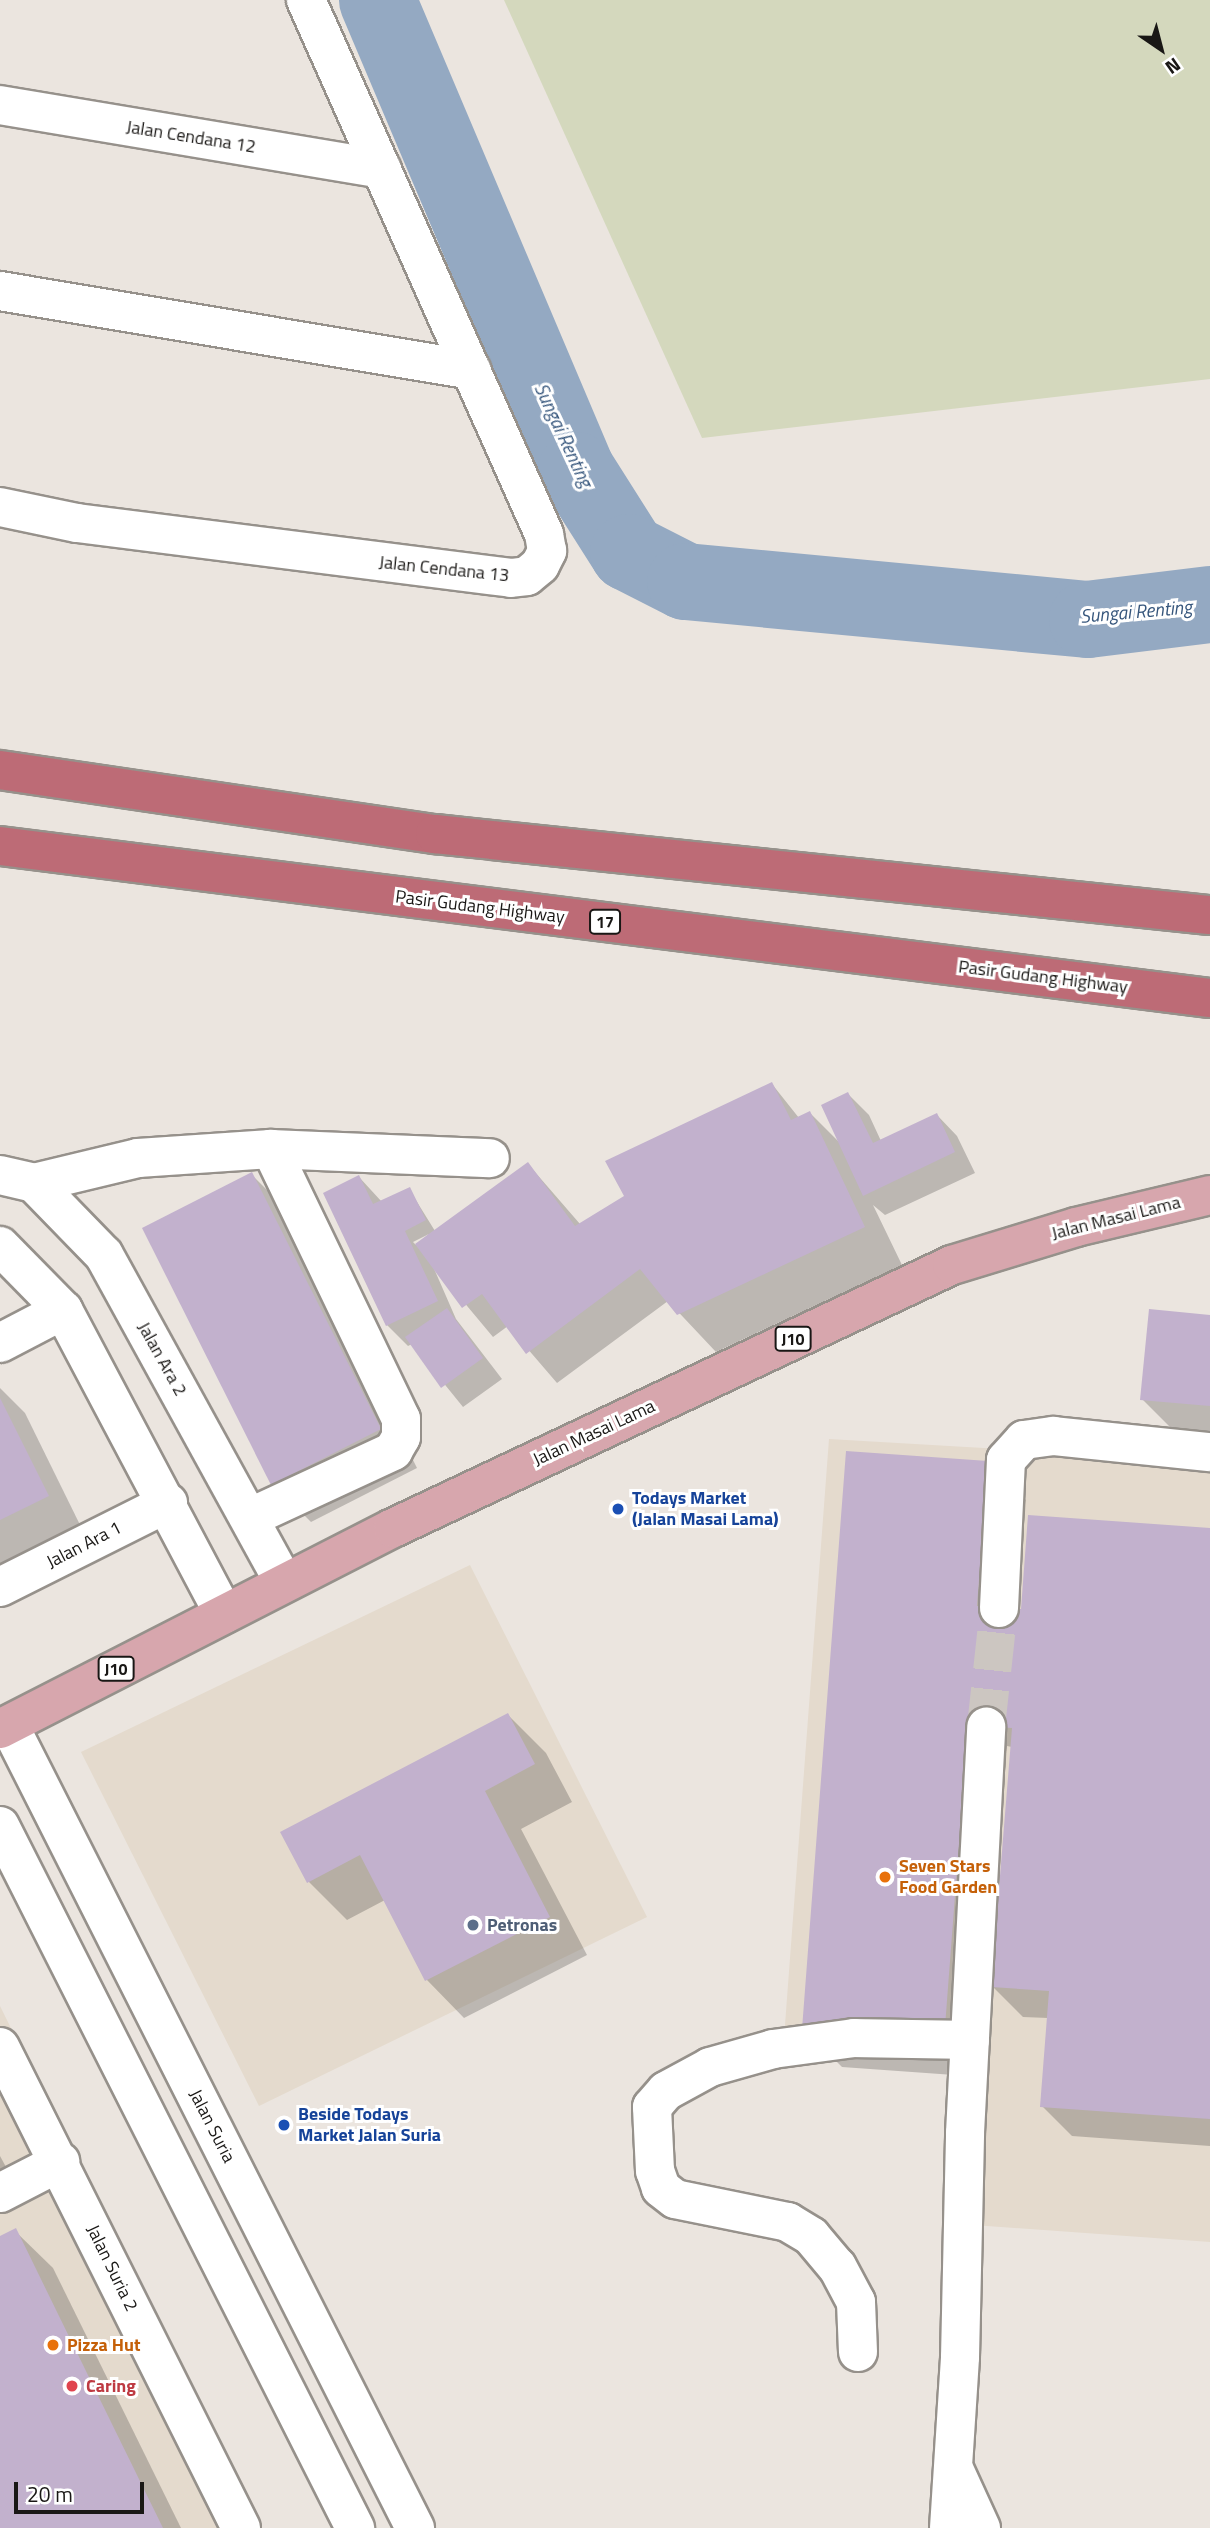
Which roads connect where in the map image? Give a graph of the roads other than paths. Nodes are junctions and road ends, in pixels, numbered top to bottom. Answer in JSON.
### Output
{"nodes":[{"id":1,"x":306,"y":0,"type":"edge"},
{"id":2,"x":0,"y":105,"type":"edge"},
{"id":3,"x":382,"y":169,"type":"junction"},
{"id":4,"x":0,"y":290,"type":"edge"},
{"id":5,"x":471,"y":370,"type":"junction"},
{"id":6,"x":0,"y":507,"type":"edge"},
{"id":7,"x":0,"y":770,"type":"edge"},
{"id":8,"x":0,"y":846,"type":"edge"},
{"id":9,"x":1210,"y":915,"type":"edge"},
{"id":10,"x":1210,"y":998,"type":"edge"},
{"id":11,"x":271,"y":1149,"type":"junction"},
{"id":12,"x":490,"y":1158,"type":"dead end"},
{"id":13,"x":17,"y":1179,"type":"edge"},
{"id":14,"x":1210,"y":1195,"type":"edge"},
{"id":15,"x":0,"y":1246,"type":"edge"},
{"id":16,"x":63,"y":1310,"type":"junction"},
{"id":17,"x":0,"y":1343,"type":"edge"},
{"id":18,"x":1210,"y":1452,"type":"edge"},
{"id":19,"x":168,"y":1503,"type":"junction"},
{"id":20,"x":251,"y":1517,"type":"junction"},
{"id":21,"x":284,"y":1583,"type":"junction"},
{"id":22,"x":0,"y":1587,"type":"edge"},
{"id":23,"x":999,"y":1608,"type":"tunnel mouth"},
{"id":24,"x":224,"y":1614,"type":"junction"},
{"id":25,"x":4,"y":1727,"type":"edge"},
{"id":26,"x":986,"y":1727,"type":"tunnel mouth"},
{"id":27,"x":0,"y":1826,"type":"edge"},
{"id":28,"x":970,"y":2040,"type":"junction"},
{"id":29,"x":0,"y":2047,"type":"edge"},
{"id":30,"x":60,"y":2162,"type":"junction"},
{"id":31,"x":0,"y":2193,"type":"edge"},
{"id":32,"x":858,"y":2352,"type":"dead end"},
{"id":33,"x":953,"y":2465,"type":"junction"},
{"id":34,"x":241,"y":2528,"type":"edge"},
{"id":35,"x":355,"y":2528,"type":"edge"},
{"id":36,"x":415,"y":2528,"type":"edge"},
{"id":37,"x":948,"y":2528,"type":"edge"},
{"id":38,"x":981,"y":2528,"type":"edge"}],
"edges":[{"from":1,"to":3,"type":"street","name":"Jalan Cendana 13"},
{"from":2,"to":3,"type":"street","name":"Jalan Cendana 12"},
{"from":3,"to":5,"type":"street","name":"Jalan Cendana 13"},
{"from":4,"to":5,"type":"street"},
{"from":5,"to":6,"type":"street","name":"Jalan Cendana 13"},
{"from":7,"to":9,"type":"highway"},
{"from":8,"to":10,"type":"highway","name":"Pasir Gudang Highway","number":"17"},
{"from":11,"to":12,"type":"street"},
{"from":11,"to":13,"type":"street"},
{"from":11,"to":20,"type":"street"},
{"from":13,"to":20,"type":"street","name":"Jalan Ara 2"},
{"from":14,"to":21,"type":"main road","name":"Jalan Masai Lama","number":"J10"},
{"from":15,"to":16,"type":"street"},
{"from":16,"to":17,"type":"street"},
{"from":16,"to":19,"type":"street"},
{"from":18,"to":23,"type":"street"},
{"from":19,"to":22,"type":"street","name":"Jalan Ara 1"},
{"from":19,"to":24,"type":"street"},
{"from":20,"to":21,"type":"street","name":"Jalan Ara 2"},
{"from":21,"to":24,"type":"main road","name":"Jalan Masai Lama","number":"J10"},
{"from":24,"to":25,"type":"main road","name":"Jalan Masai Lama","number":"J10"},
{"from":25,"to":36,"type":"street","name":"Jalan Suria"},
{"from":26,"to":28,"type":"street"},
{"from":27,"to":35,"type":"street"},
{"from":28,"to":32,"type":"street"},
{"from":28,"to":33,"type":"street"},
{"from":29,"to":30,"type":"street","name":"Jalan Suria 2"},
{"from":30,"to":31,"type":"street"},
{"from":30,"to":34,"type":"street","name":"Jalan Suria 2"},
{"from":33,"to":37,"type":"street"},
{"from":33,"to":38,"type":"street"}]}
